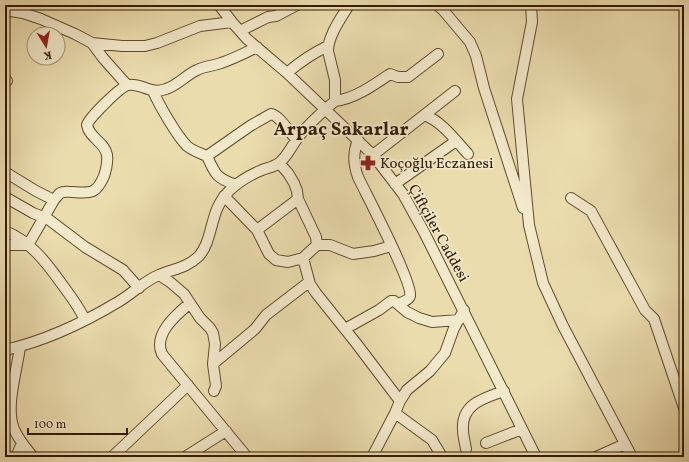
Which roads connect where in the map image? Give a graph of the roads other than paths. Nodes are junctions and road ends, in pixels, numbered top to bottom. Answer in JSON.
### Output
{"nodes":[{"id":1,"x":219,"y":5,"type":"edge"},
{"id":2,"x":297,"y":5,"type":"edge"},
{"id":3,"x":349,"y":5,"type":"edge"},
{"id":4,"x":437,"y":5,"type":"edge"},
{"id":5,"x":530,"y":5,"type":"edge"},
{"id":6,"x":26,"y":9,"type":"edge"},
{"id":7,"x":5,"y":10,"type":"edge"},
{"id":8,"x":232,"y":22,"type":"junction"},
{"id":9,"x":240,"y":31,"type":"junction"},
{"id":10,"x":92,"y":43,"type":"junction"},
{"id":11,"x":328,"y":46,"type":"junction"},
{"id":12,"x":257,"y":47,"type":"junction"},
{"id":13,"x":438,"y":54,"type":"dead end"},
{"id":14,"x":287,"y":73,"type":"junction"},
{"id":15,"x":127,"y":85,"type":"junction"},
{"id":16,"x":153,"y":92,"type":"junction"},
{"id":17,"x":455,"y":92,"type":"dead end"},
{"id":18,"x":335,"y":100,"type":"junction"},
{"id":19,"x":325,"y":110,"type":"junction"},
{"id":20,"x":424,"y":115,"type":"junction"},
{"id":21,"x":296,"y":139,"type":"junction"},
{"id":22,"x":358,"y":140,"type":"junction"},
{"id":23,"x":456,"y":141,"type":"junction"},
{"id":24,"x":468,"y":154,"type":"dead end"},
{"id":25,"x":373,"y":155,"type":"junction"},
{"id":26,"x":207,"y":156,"type":"junction"},
{"id":27,"x":279,"y":163,"type":"junction"},
{"id":28,"x":5,"y":172,"type":"edge"},
{"id":29,"x":395,"y":184,"type":"junction"},
{"id":30,"x":236,"y":185,"type":"junction"},
{"id":31,"x":224,"y":196,"type":"junction"},
{"id":32,"x":5,"y":197,"type":"edge"},
{"id":33,"x":571,"y":198,"type":"dead end"},
{"id":34,"x":298,"y":199,"type":"junction"},
{"id":35,"x":54,"y":200,"type":"junction"},
{"id":36,"x":44,"y":217,"type":"junction"},
{"id":37,"x":529,"y":225,"type":"junction"},
{"id":38,"x":257,"y":230,"type":"junction"},
{"id":39,"x":5,"y":231,"type":"edge"},
{"id":40,"x":5,"y":245,"type":"edge"},
{"id":41,"x":28,"y":245,"type":"junction"},
{"id":42,"x":317,"y":245,"type":"junction"},
{"id":43,"x":391,"y":246,"type":"junction"},
{"id":44,"x":303,"y":258,"type":"junction"},
{"id":45,"x":159,"y":275,"type":"junction"},
{"id":46,"x":310,"y":282,"type":"junction"},
{"id":47,"x":139,"y":288,"type":"junction"},
{"id":48,"x":190,"y":303,"type":"junction"},
{"id":49,"x":398,"y":304,"type":"junction"},
{"id":50,"x":464,"y":310,"type":"junction"},
{"id":51,"x":85,"y":320,"type":"junction"},
{"id":52,"x":459,"y":320,"type":"junction"},
{"id":53,"x":345,"y":329,"type":"junction"},
{"id":54,"x":20,"y":347,"type":"junction"},
{"id":55,"x":5,"y":350,"type":"edge"},
{"id":56,"x":213,"y":364,"type":"junction"},
{"id":57,"x":188,"y":385,"type":"junction"},
{"id":58,"x":504,"y":391,"type":"junction"},
{"id":59,"x":214,"y":392,"type":"dead end"},
{"id":60,"x":400,"y":401,"type":"junction"},
{"id":61,"x":684,"y":408,"type":"edge"},
{"id":62,"x":395,"y":413,"type":"junction"},
{"id":63,"x":522,"y":428,"type":"junction"},
{"id":64,"x":226,"y":431,"type":"junction"},
{"id":65,"x":22,"y":443,"type":"junction"},
{"id":66,"x":486,"y":443,"type":"dead end"},
{"id":67,"x":625,"y":444,"type":"junction"},
{"id":68,"x":466,"y":449,"type":"dead end"},
{"id":69,"x":441,"y":455,"type":"dead end"},
{"id":70,"x":16,"y":457,"type":"edge"},
{"id":71,"x":33,"y":457,"type":"edge"},
{"id":72,"x":112,"y":457,"type":"edge"},
{"id":73,"x":184,"y":457,"type":"edge"},
{"id":74,"x":247,"y":457,"type":"edge"},
{"id":75,"x":372,"y":457,"type":"edge"},
{"id":76,"x":536,"y":457,"type":"edge"},
{"id":77,"x":596,"y":457,"type":"edge"},
{"id":78,"x":632,"y":457,"type":"edge"}],
"edges":[{"from":1,"to":8,"type":"street","name":"Çiftçiler Caddesi"},
{"from":2,"to":9,"type":"street"},
{"from":3,"to":11,"type":"street"},
{"from":4,"to":37,"type":"street"},
{"from":5,"to":37,"type":"street"},
{"from":6,"to":7,"type":"street"},
{"from":6,"to":10,"type":"street"},
{"from":8,"to":9,"type":"street","name":"Çiftçiler Caddesi"},
{"from":8,"to":10,"type":"street"},
{"from":9,"to":12,"type":"street","name":"Çiftçiler Caddesi"},
{"from":10,"to":15,"type":"street"},
{"from":11,"to":14,"type":"street"},
{"from":11,"to":18,"type":"street"},
{"from":12,"to":14,"type":"street","name":"Çiftçiler Caddesi"},
{"from":12,"to":16,"type":"street"},
{"from":13,"to":18,"type":"street"},
{"from":14,"to":19,"type":"street","name":"Çiftçiler Caddesi"},
{"from":15,"to":16,"type":"street"},
{"from":15,"to":35,"type":"street"},
{"from":16,"to":26,"type":"street"},
{"from":17,"to":20,"type":"street"},
{"from":18,"to":19,"type":"street"},
{"from":19,"to":21,"type":"street"},
{"from":19,"to":22,"type":"street","name":"Çiftçiler Caddesi"},
{"from":20,"to":23,"type":"street"},
{"from":20,"to":25,"type":"street"},
{"from":21,"to":26,"type":"street"},
{"from":21,"to":27,"type":"street"},
{"from":22,"to":25,"type":"street","name":"Çiftçiler Caddesi"},
{"from":22,"to":43,"type":"street"},
{"from":23,"to":24,"type":"street"},
{"from":23,"to":29,"type":"street"},
{"from":25,"to":29,"type":"street","name":"Çiftçiler Caddesi"},
{"from":26,"to":30,"type":"street"},
{"from":27,"to":30,"type":"street"},
{"from":27,"to":34,"type":"street"},
{"from":28,"to":35,"type":"street"},
{"from":29,"to":50,"type":"street","name":"Çiftçiler Caddesi"},
{"from":30,"to":31,"type":"street"},
{"from":31,"to":38,"type":"street"},
{"from":31,"to":45,"type":"street"},
{"from":32,"to":36,"type":"street"},
{"from":33,"to":61,"type":"street"},
{"from":34,"to":38,"type":"street"},
{"from":34,"to":42,"type":"street"},
{"from":35,"to":36,"type":"street"},
{"from":36,"to":41,"type":"street"},
{"from":36,"to":47,"type":"street"},
{"from":37,"to":67,"type":"street"},
{"from":38,"to":44,"type":"street"},
{"from":39,"to":41,"type":"street"},
{"from":40,"to":41,"type":"street"},
{"from":41,"to":51,"type":"street"},
{"from":42,"to":43,"type":"street"},
{"from":42,"to":44,"type":"street"},
{"from":43,"to":49,"type":"street"},
{"from":44,"to":46,"type":"street"},
{"from":45,"to":47,"type":"street"},
{"from":45,"to":48,"type":"street"},
{"from":46,"to":53,"type":"street"},
{"from":46,"to":56,"type":"street"},
{"from":47,"to":51,"type":"street"},
{"from":48,"to":56,"type":"street"},
{"from":48,"to":57,"type":"street"},
{"from":49,"to":52,"type":"street"},
{"from":49,"to":53,"type":"street"},
{"from":50,"to":52,"type":"street"},
{"from":50,"to":58,"type":"street","name":"Çiftçiler Caddesi"},
{"from":51,"to":54,"type":"street"},
{"from":52,"to":60,"type":"street"},
{"from":53,"to":60,"type":"street"},
{"from":54,"to":55,"type":"street"},
{"from":54,"to":65,"type":"street"},
{"from":56,"to":59,"type":"street"},
{"from":57,"to":64,"type":"street"},
{"from":57,"to":72,"type":"street"},
{"from":58,"to":63,"type":"street","name":"Çiftçiler Caddesi"},
{"from":58,"to":68,"type":"street"},
{"from":60,"to":62,"type":"street"},
{"from":62,"to":69,"type":"street"},
{"from":62,"to":75,"type":"street"},
{"from":63,"to":66,"type":"street"},
{"from":63,"to":76,"type":"street","name":"Çiftçiler Caddesi"},
{"from":64,"to":73,"type":"street"},
{"from":64,"to":74,"type":"street"},
{"from":65,"to":70,"type":"street"},
{"from":65,"to":71,"type":"street"},
{"from":67,"to":77,"type":"street"},
{"from":67,"to":78,"type":"street"}]}
